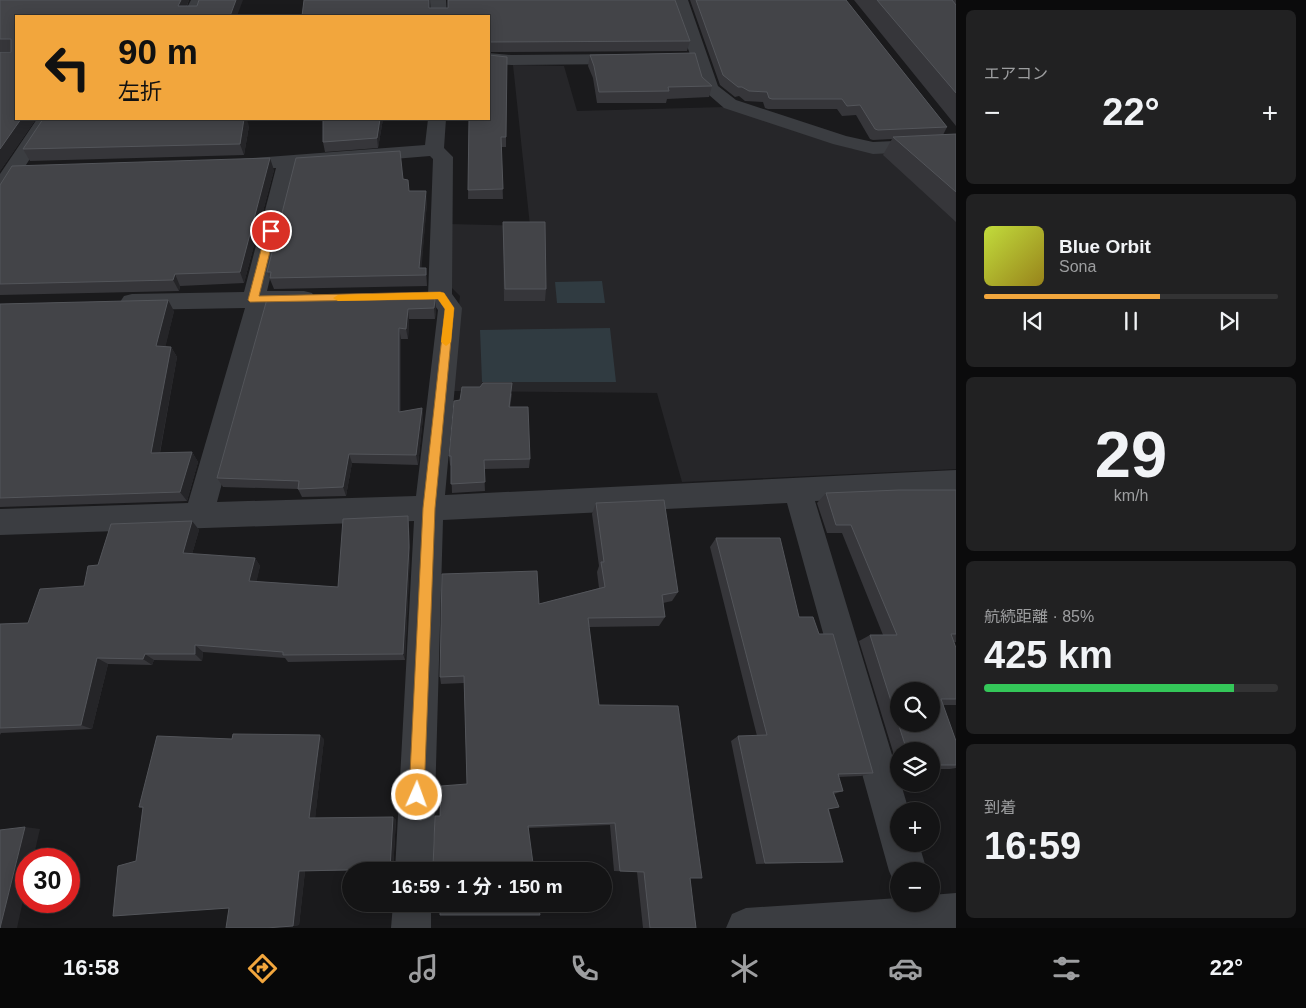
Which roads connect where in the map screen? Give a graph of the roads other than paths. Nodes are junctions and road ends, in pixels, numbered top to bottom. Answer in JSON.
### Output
{"nodes":[{"id":1,"x":199,"y":0,"type":"edge"},
{"id":2,"x":438,"y":0,"type":"edge"},
{"id":3,"x":680,"y":0,"type":"edge"},
{"id":4,"x":192,"y":15,"type":"edge"},
{"id":5,"x":439,"y":15,"type":"edge"},
{"id":6,"x":490,"y":58,"type":"edge"},
{"id":7,"x":680,"y":58,"type":"edge"},
{"id":8,"x":699,"y":58,"type":"junction"},
{"id":9,"x":640,"y":59,"type":"edge"},
{"id":10,"x":45,"y":120,"type":"edge"},
{"id":11,"x":437,"y":120,"type":"edge"},
{"id":12,"x":944,"y":124,"type":"edge"},
{"id":13,"x":956,"y":140,"type":"edge"},
{"id":14,"x":956,"y":144,"type":"edge"},
{"id":15,"x":434,"y":150,"type":"junction"},
{"id":16,"x":288,"y":162,"type":"junction"},
{"id":17,"x":219,"y":164,"type":"edge"},
{"id":18,"x":32,"y":169,"type":"edge"},
{"id":19,"x":13,"y":170,"type":"junction"},
{"id":20,"x":0,"y":190,"type":"edge"},
{"id":21,"x":326,"y":298,"type":"edge"},
{"id":22,"x":256,"y":300,"type":"junction"},
{"id":23,"x":107,"y":303,"type":"edge"},
{"id":24,"x":956,"y":482,"type":"edge"},
{"id":25,"x":798,"y":490,"type":"junction"},
{"id":26,"x":429,"y":508,"type":"junction"},
{"id":27,"x":199,"y":515,"type":"junction"},
{"id":28,"x":0,"y":522,"type":"edge"},
{"id":29,"x":890,"y":809,"type":"edge"},
{"id":30,"x":414,"y":862,"type":"edge"},
{"id":31,"x":412,"y":912,"type":"edge"},
{"id":32,"x":920,"y":912,"type":"edge"},
{"id":33,"x":411,"y":928,"type":"edge"},
{"id":34,"x":746,"y":928,"type":"edge"}],
"edges":[{"from":1,"to":4,"type":"street"},
{"from":2,"to":5,"type":"street"},
{"from":3,"to":8,"type":"street"},
{"from":6,"to":9,"type":"street"},
{"from":7,"to":8,"type":"street"},
{"from":8,"to":14,"type":"street"},
{"from":10,"to":19,"type":"street"},
{"from":11,"to":15,"type":"street"},
{"from":12,"to":13,"type":"street"},
{"from":15,"to":16,"type":"street"},
{"from":15,"to":26,"type":"street"},
{"from":16,"to":17,"type":"street"},
{"from":16,"to":22,"type":"street"},
{"from":18,"to":19,"type":"street"},
{"from":19,"to":20,"type":"street"},
{"from":21,"to":22,"type":"street"},
{"from":22,"to":23,"type":"street"},
{"from":22,"to":27,"type":"street"},
{"from":24,"to":25,"type":"street"},
{"from":25,"to":26,"type":"street"},
{"from":25,"to":29,"type":"street"},
{"from":26,"to":27,"type":"street"},
{"from":26,"to":30,"type":"street"},
{"from":27,"to":28,"type":"street"},
{"from":31,"to":33,"type":"street"},
{"from":32,"to":34,"type":"street"}]}
